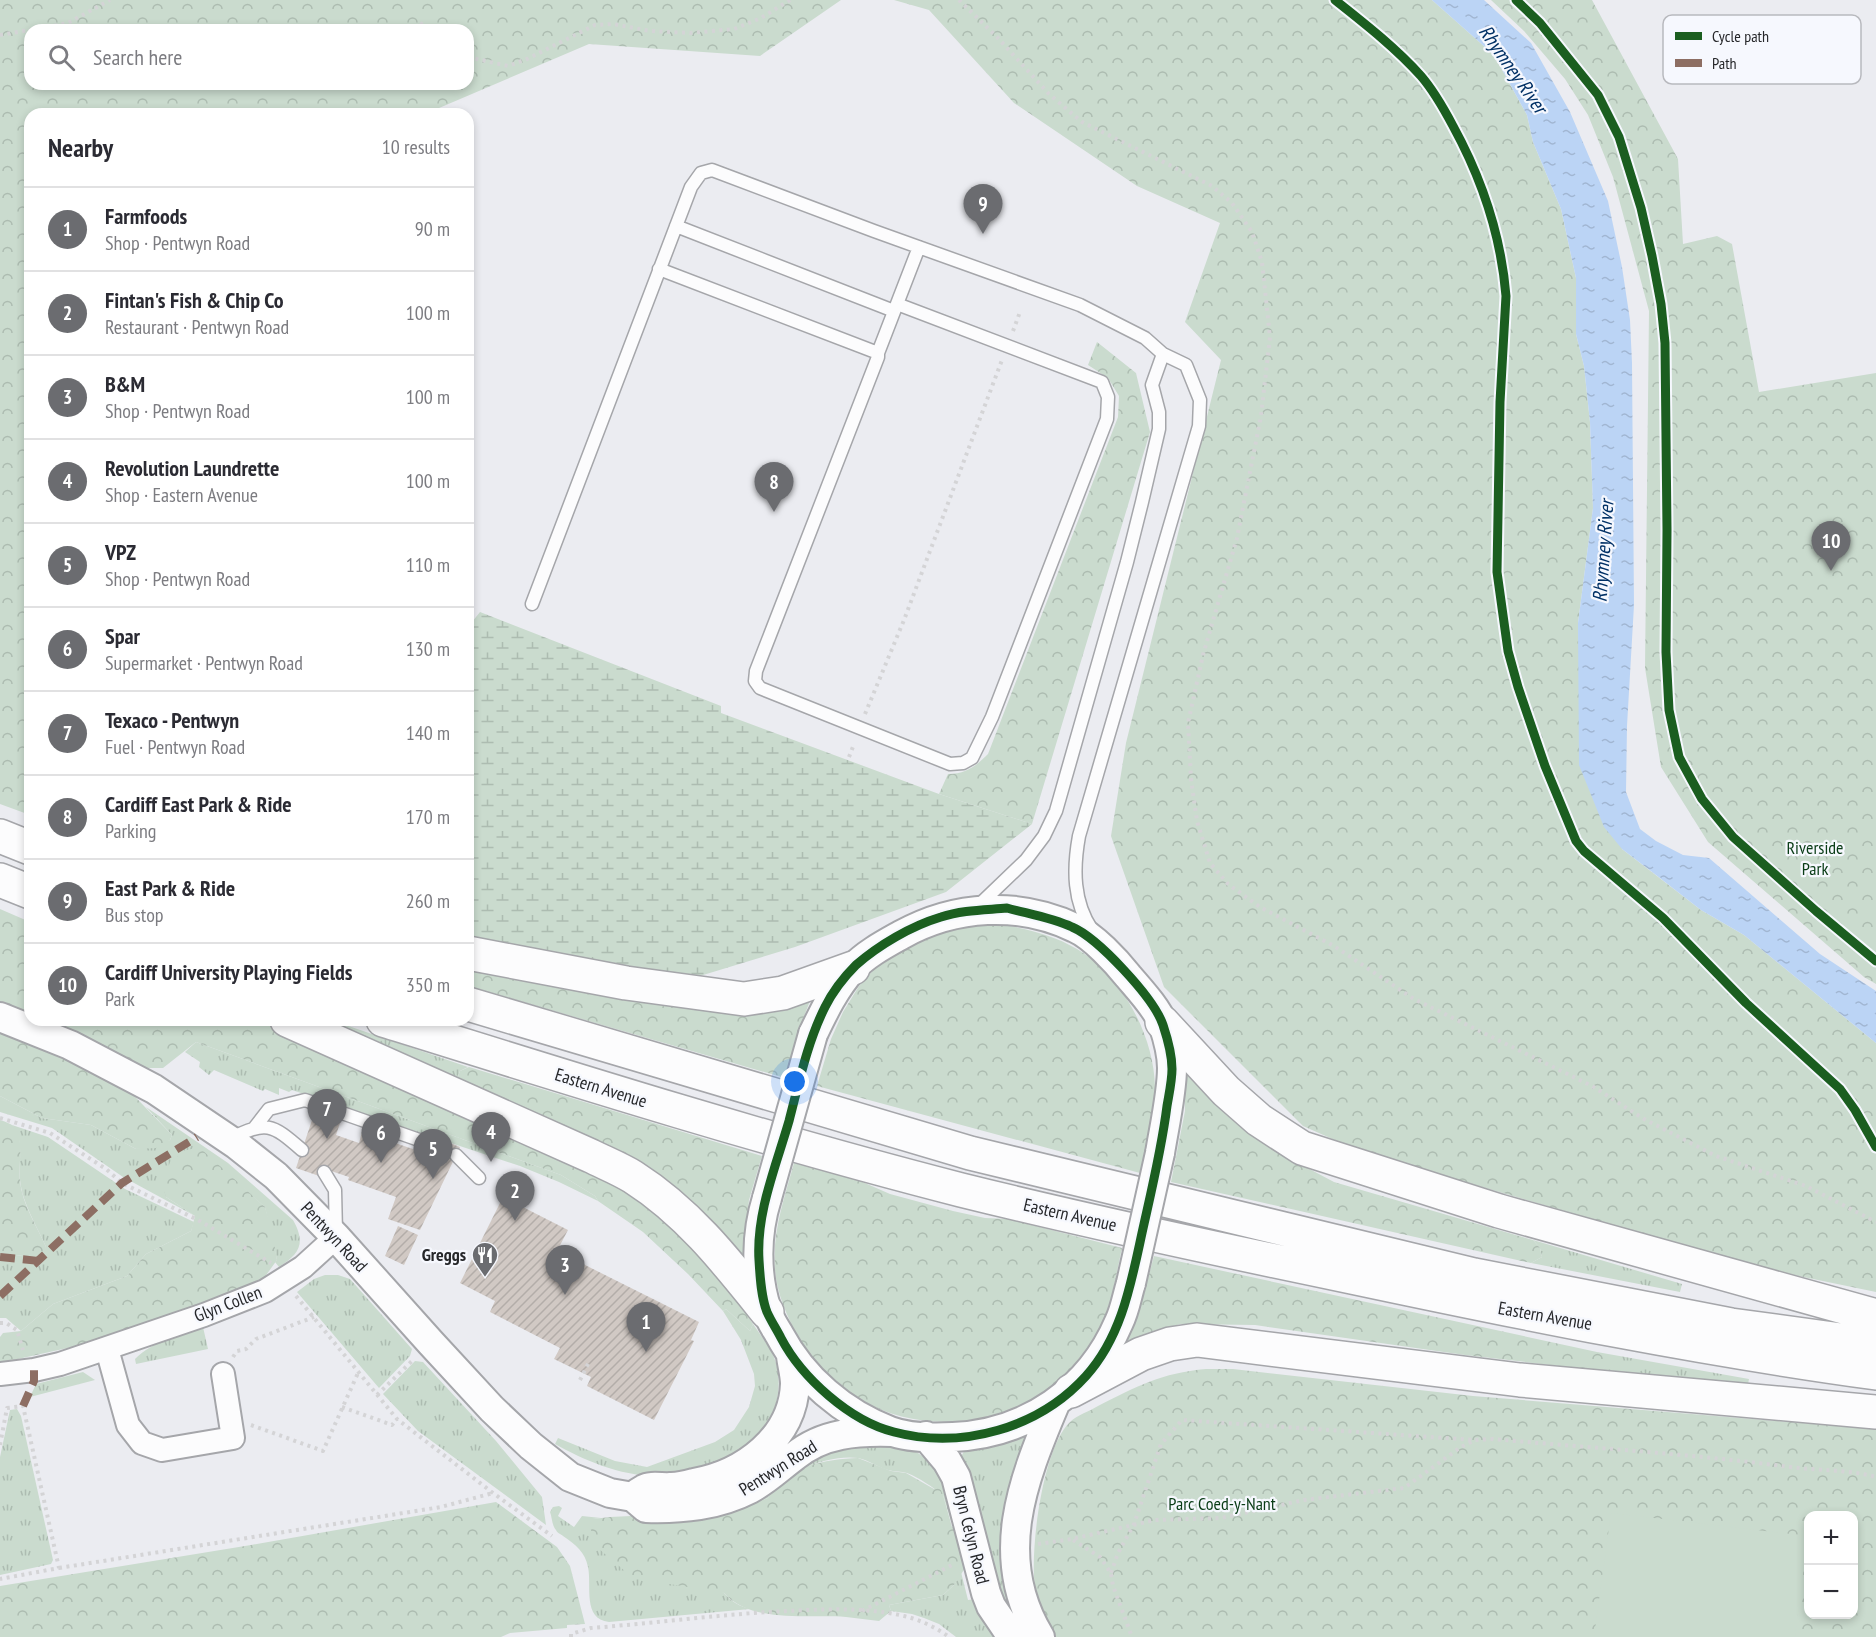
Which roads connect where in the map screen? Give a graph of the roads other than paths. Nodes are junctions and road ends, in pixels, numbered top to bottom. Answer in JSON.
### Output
{"nodes":[{"id":1,"x":676,"y":226,"type":"junction"},
{"id":2,"x":919,"y":247,"type":"junction"},
{"id":3,"x":659,"y":269,"type":"junction"},
{"id":4,"x":895,"y":308,"type":"junction"},
{"id":5,"x":878,"y":353,"type":"junction"},
{"id":6,"x":1163,"y":354,"type":"junction"},
{"id":7,"x":532,"y":604,"type":"dead end"},
{"id":8,"x":0,"y":836,"type":"edge"},
{"id":9,"x":24,"y":846,"type":"edge"},
{"id":10,"x":0,"y":880,"type":"edge"},
{"id":11,"x":24,"y":890,"type":"edge"},
{"id":12,"x":973,"y":911,"type":"junction"},
{"id":13,"x":1108,"y":953,"type":"junction"},
{"id":14,"x":474,"y":954,"type":"edge"},
{"id":15,"x":853,"y":968,"type":"junction"},
{"id":16,"x":474,"y":1006,"type":"edge"},
{"id":17,"x":0,"y":1017,"type":"edge"},
{"id":18,"x":1162,"y":1022,"type":"junction"},
{"id":19,"x":300,"y":1026,"type":"edge"},
{"id":20,"x":402,"y":1026,"type":"edge"},
{"id":21,"x":255,"y":1127,"type":"junction"},
{"id":22,"x":228,"y":1139,"type":"junction"},
{"id":23,"x":422,"y":1141,"type":"dead end"},
{"id":24,"x":302,"y":1150,"type":"dead end"},
{"id":25,"x":456,"y":1155,"type":"dead end"},
{"id":26,"x":324,"y":1172,"type":"dead end"},
{"id":27,"x":479,"y":1178,"type":"dead end"},
{"id":28,"x":336,"y":1237,"type":"junction"},
{"id":29,"x":767,"y":1312,"type":"junction"},
{"id":30,"x":1876,"y":1316,"type":"edge"},
{"id":31,"x":1876,"y":1345,"type":"edge"},
{"id":32,"x":108,"y":1349,"type":"junction"},
{"id":33,"x":791,"y":1356,"type":"junction"},
{"id":34,"x":1876,"y":1373,"type":"edge"},
{"id":35,"x":0,"y":1374,"type":"edge"},
{"id":36,"x":224,"y":1374,"type":"dead end"},
{"id":37,"x":1063,"y":1397,"type":"junction"},
{"id":38,"x":1876,"y":1412,"type":"edge"},
{"id":39,"x":892,"y":1432,"type":"junction"},
{"id":40,"x":926,"y":1436,"type":"junction"},
{"id":41,"x":633,"y":1497,"type":"junction"},
{"id":42,"x":1012,"y":1637,"type":"edge"},
{"id":43,"x":1040,"y":1637,"type":"edge"}],
"edges":[{"from":1,"to":2,"type":"lane"},
{"from":1,"to":3,"type":"lane"},
{"from":1,"to":4,"type":"lane"},
{"from":2,"to":4,"type":"lane"},
{"from":2,"to":6,"type":"lane"},
{"from":3,"to":5,"type":"lane"},
{"from":3,"to":7,"type":"lane"},
{"from":4,"to":5,"type":"lane"},
{"from":4,"to":5,"type":"lane"},
{"from":6,"to":12,"type":"lane"},
{"from":6,"to":13,"type":"lane"},
{"from":8,"to":9,"type":"highway"},
{"from":10,"to":11,"type":"highway"},
{"from":12,"to":13,"type":"street"},
{"from":12,"to":15,"type":"street"},
{"from":13,"to":18,"type":"street"},
{"from":14,"to":15,"type":"highway"},
{"from":15,"to":29,"type":"street","bridge":true},
{"from":16,"to":31,"type":"highway","name":"Eastern Avenue"},
{"from":17,"to":22,"type":"street","name":"Pentwyn Road"},
{"from":18,"to":30,"type":"highway"},
{"from":18,"to":37,"type":"street","bridge":true},
{"from":19,"to":29,"type":"highway"},
{"from":20,"to":34,"type":"highway","name":"Eastern Avenue"},
{"from":21,"to":22,"type":"lane"},
{"from":21,"to":23,"type":"lane"},
{"from":21,"to":24,"type":"lane"},
{"from":22,"to":28,"type":"street","name":"Pentwyn Road"},
{"from":25,"to":27,"type":"lane"},
{"from":26,"to":28,"type":"lane"},
{"from":28,"to":32,"type":"street","name":"Glyn Collen"},
{"from":28,"to":41,"type":"street","name":"Pentwyn Road"},
{"from":29,"to":33,"type":"street"},
{"from":32,"to":35,"type":"street","name":"Glyn Collen"},
{"from":32,"to":36,"type":"street"},
{"from":33,"to":39,"type":"street"},
{"from":33,"to":41,"type":"street","name":"Pentwyn Road"},
{"from":37,"to":38,"type":"highway"},
{"from":37,"to":40,"type":"street"},
{"from":37,"to":43,"type":"street","name":"Bryn Celyn Road"},
{"from":39,"to":40,"type":"street"},
{"from":39,"to":41,"type":"street","name":"Pentwyn Road"},
{"from":40,"to":42,"type":"street","name":"Bryn Celyn Road"}]}
